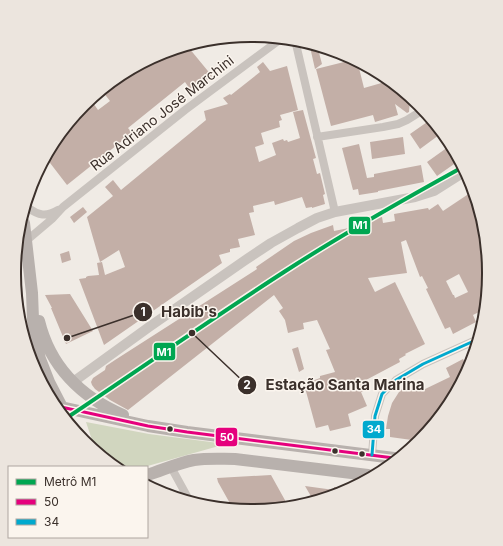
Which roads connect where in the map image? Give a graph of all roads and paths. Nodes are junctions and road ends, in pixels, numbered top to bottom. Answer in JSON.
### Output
{"nodes":[{"id":1,"x":275,"y":44,"type":"edge"},
{"id":2,"x":297,"y":47,"type":"edge"},
{"id":3,"x":417,"y":113,"type":"edge"},
{"id":4,"x":317,"y":137,"type":"junction"},
{"id":5,"x":460,"y":175,"type":"edge"},
{"id":6,"x":63,"y":207,"type":"junction"},
{"id":7,"x":30,"y":209,"type":"edge"},
{"id":8,"x":335,"y":212,"type":"junction"},
{"id":9,"x":25,"y":230,"type":"edge"},
{"id":10,"x":26,"y":241,"type":"junction"},
{"id":11,"x":32,"y":293,"type":"junction"},
{"id":12,"x":471,"y":342,"type":"edge"},
{"id":13,"x":73,"y":382,"type":"junction"},
{"id":14,"x":53,"y":389,"type":"edge"},
{"id":15,"x":67,"y":410,"type":"edge"},
{"id":16,"x":148,"y":426,"type":"junction"},
{"id":17,"x":372,"y":455,"type":"junction"},
{"id":18,"x":390,"y":457,"type":"edge"},
{"id":19,"x":171,"y":467,"type":"junction"},
{"id":20,"x":152,"y":473,"type":"edge"},
{"id":21,"x":364,"y":475,"type":"edge"},
{"id":22,"x":186,"y":494,"type":"edge"}],
"edges":[{"from":1,"to":6,"type":"street","name":"Rua Adriano José Marchini"},
{"from":2,"to":4,"type":"street"},
{"from":3,"to":4,"type":"street"},
{"from":4,"to":8,"type":"street"},
{"from":5,"to":8,"type":"street"},
{"from":6,"to":7,"type":"street","name":"Rua Adriano José Marchini"},
{"from":6,"to":10,"type":"street","name":"Rua Adriano José Marchini"},
{"from":8,"to":13,"type":"street"},
{"from":9,"to":10,"type":"main road"},
{"from":10,"to":11,"type":"main road"},
{"from":11,"to":13,"type":"main road"},
{"from":11,"to":14,"type":"main road"},
{"from":12,"to":17,"type":"street"},
{"from":13,"to":16,"type":"main road"},
{"from":15,"to":16,"type":"main road"},
{"from":16,"to":17,"type":"main road"},
{"from":17,"to":18,"type":"main road"},
{"from":19,"to":20,"type":"main road"},
{"from":19,"to":21,"type":"main road"},
{"from":19,"to":22,"type":"street"}]}
